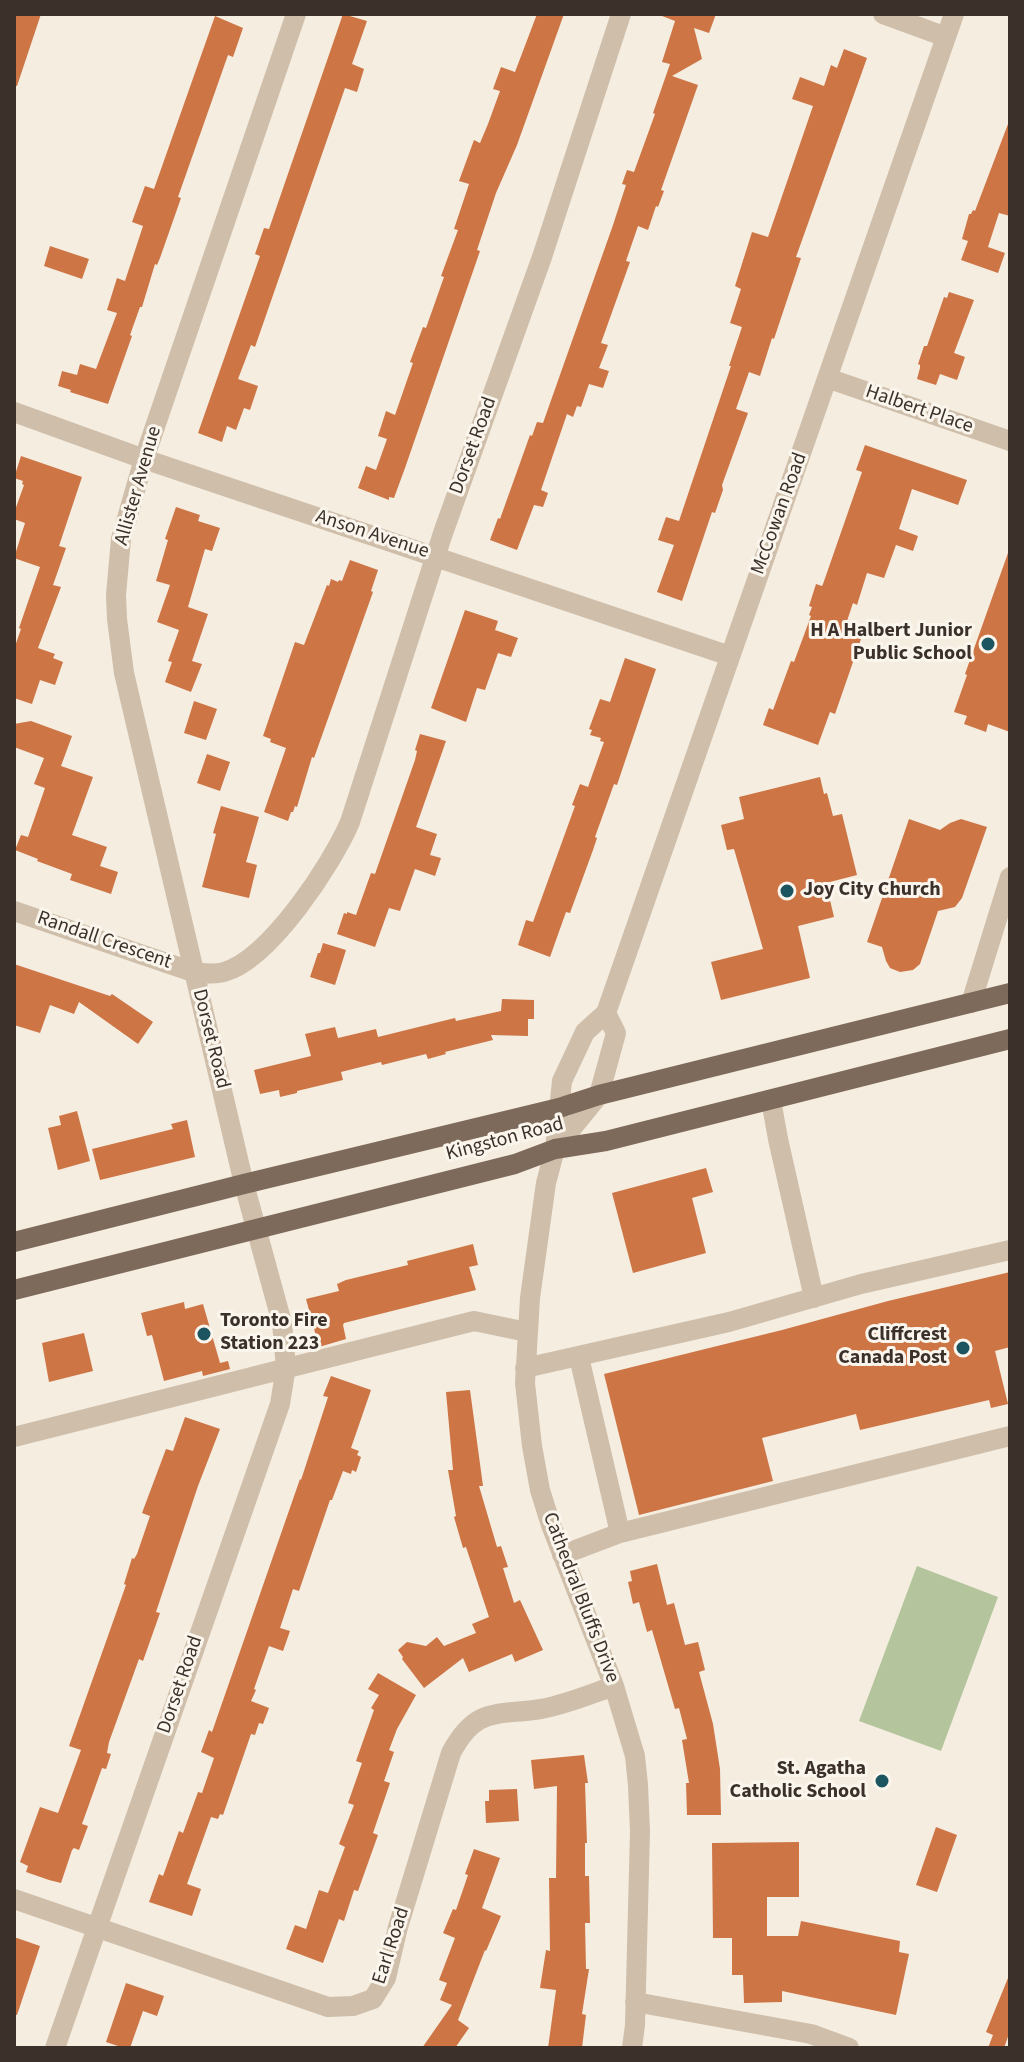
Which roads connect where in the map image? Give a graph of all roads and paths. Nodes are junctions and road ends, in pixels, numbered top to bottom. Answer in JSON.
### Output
{"nodes":[{"id":1,"x":296,"y":14,"type":"edge"},
{"id":2,"x":621,"y":14,"type":"edge"},
{"id":3,"x":883,"y":14,"type":"edge"},
{"id":4,"x":954,"y":14,"type":"edge"},
{"id":5,"x":946,"y":37,"type":"junction"},
{"id":6,"x":827,"y":378,"type":"junction"},
{"id":7,"x":14,"y":412,"type":"edge"},
{"id":8,"x":1010,"y":441,"type":"edge"},
{"id":9,"x":144,"y":459,"type":"junction"},
{"id":10,"x":436,"y":556,"type":"junction"},
{"id":11,"x":730,"y":656,"type":"junction"},
{"id":12,"x":1010,"y":877,"type":"edge"},
{"id":13,"x":14,"y":911,"type":"edge"},
{"id":14,"x":193,"y":972,"type":"junction"},
{"id":15,"x":1010,"y":993,"type":"edge"},
{"id":16,"x":971,"y":1003,"type":"junction"},
{"id":17,"x":606,"y":1013,"type":"junction"},
{"id":18,"x":1010,"y":1039,"type":"edge"},
{"id":19,"x":599,"y":1095,"type":"junction"},
{"id":20,"x":771,"y":1100,"type":"junction"},
{"id":21,"x":559,"y":1108,"type":"junction"},
{"id":22,"x":555,"y":1149,"type":"junction"},
{"id":23,"x":244,"y":1184,"type":"junction"},
{"id":24,"x":257,"y":1229,"type":"junction"},
{"id":25,"x":14,"y":1242,"type":"edge"},
{"id":26,"x":1010,"y":1250,"type":"edge"},
{"id":27,"x":14,"y":1290,"type":"edge"},
{"id":28,"x":814,"y":1298,"type":"junction"},
{"id":29,"x":527,"y":1332,"type":"junction"},
{"id":30,"x":579,"y":1357,"type":"junction"},
{"id":31,"x":286,"y":1367,"type":"junction"},
{"id":32,"x":525,"y":1368,"type":"junction"},
{"id":33,"x":1010,"y":1436,"type":"edge"},
{"id":34,"x":14,"y":1437,"type":"edge"},
{"id":35,"x":620,"y":1533,"type":"junction"},
{"id":36,"x":562,"y":1555,"type":"junction"},
{"id":37,"x":614,"y":1686,"type":"junction"},
{"id":38,"x":14,"y":1899,"type":"edge"},
{"id":39,"x":96,"y":1927,"type":"junction"},
{"id":40,"x":635,"y":2002,"type":"junction"},
{"id":41,"x":809,"y":2041,"type":"edge"},
{"id":42,"x":55,"y":2048,"type":"edge"},
{"id":43,"x":632,"y":2048,"type":"edge"},
{"id":44,"x":849,"y":2048,"type":"edge"}],
"edges":[{"from":1,"to":9,"type":"street","name":"Allister Avenue"},
{"from":2,"to":10,"type":"street","name":"Dorset Road"},
{"from":3,"to":5,"type":"street"},
{"from":4,"to":5,"type":"street","name":"McCowan Road"},
{"from":5,"to":6,"type":"street","name":"McCowan Road"},
{"from":6,"to":8,"type":"street","name":"Halbert Place"},
{"from":6,"to":11,"type":"street","name":"McCowan Road"},
{"from":7,"to":9,"type":"street","name":"Anson Avenue"},
{"from":9,"to":10,"type":"street","name":"Anson Avenue"},
{"from":9,"to":14,"type":"street","name":"Allister Avenue"},
{"from":10,"to":11,"type":"street","name":"Anson Avenue"},
{"from":10,"to":14,"type":"street","name":"Dorset Road"},
{"from":11,"to":17,"type":"street","name":"McCowan Road"},
{"from":12,"to":16,"type":"street"},
{"from":13,"to":14,"type":"street","name":"Randall Crescent"},
{"from":14,"to":23,"type":"street","name":"Dorset Road"},
{"from":15,"to":16,"type":"main road","name":"Kingston Road"},
{"from":16,"to":19,"type":"main road","name":"Kingston Road"},
{"from":17,"to":19,"type":"street","name":"McCowan Road"},
{"from":17,"to":21,"type":"street","name":"McCowan Road"},
{"from":18,"to":20,"type":"main road","name":"Kingston Road"},
{"from":19,"to":21,"type":"main road","name":"Kingston Road"},
{"from":19,"to":22,"type":"street","name":"McCowan Road"},
{"from":20,"to":22,"type":"main road","name":"Kingston Road"},
{"from":20,"to":28,"type":"street"},
{"from":21,"to":22,"type":"street","name":"McCowan Road"},
{"from":21,"to":23,"type":"main road","name":"Kingston Road"},
{"from":22,"to":24,"type":"main road","name":"Kingston Road"},
{"from":22,"to":29,"type":"street","name":"Cathedral Bluffs Drive"},
{"from":23,"to":24,"type":"street","name":"Dorset Road"},
{"from":23,"to":25,"type":"main road","name":"Kingston Road"},
{"from":24,"to":27,"type":"main road","name":"Kingston Road"},
{"from":24,"to":31,"type":"street","name":"Dorset Road"},
{"from":26,"to":28,"type":"street"},
{"from":28,"to":30,"type":"street"},
{"from":29,"to":31,"type":"street"},
{"from":29,"to":32,"type":"street","name":"Cathedral Bluffs Drive"},
{"from":30,"to":32,"type":"street"},
{"from":30,"to":35,"type":"street"},
{"from":31,"to":34,"type":"street"},
{"from":31,"to":39,"type":"street","name":"Dorset Road"},
{"from":32,"to":36,"type":"street","name":"Cathedral Bluffs Drive"},
{"from":33,"to":35,"type":"street"},
{"from":35,"to":36,"type":"street"},
{"from":36,"to":37,"type":"street","name":"Cathedral Bluffs Drive"},
{"from":37,"to":39,"type":"street","name":"Earl Road"},
{"from":37,"to":40,"type":"street","name":"Cathedral Bluffs Drive"},
{"from":38,"to":39,"type":"street","name":"Earl Road"},
{"from":39,"to":42,"type":"street","name":"Dorset Road"},
{"from":40,"to":41,"type":"street"},
{"from":40,"to":43,"type":"street","name":"Cathedral Bluffs Drive"},
{"from":41,"to":44,"type":"street"}]}
